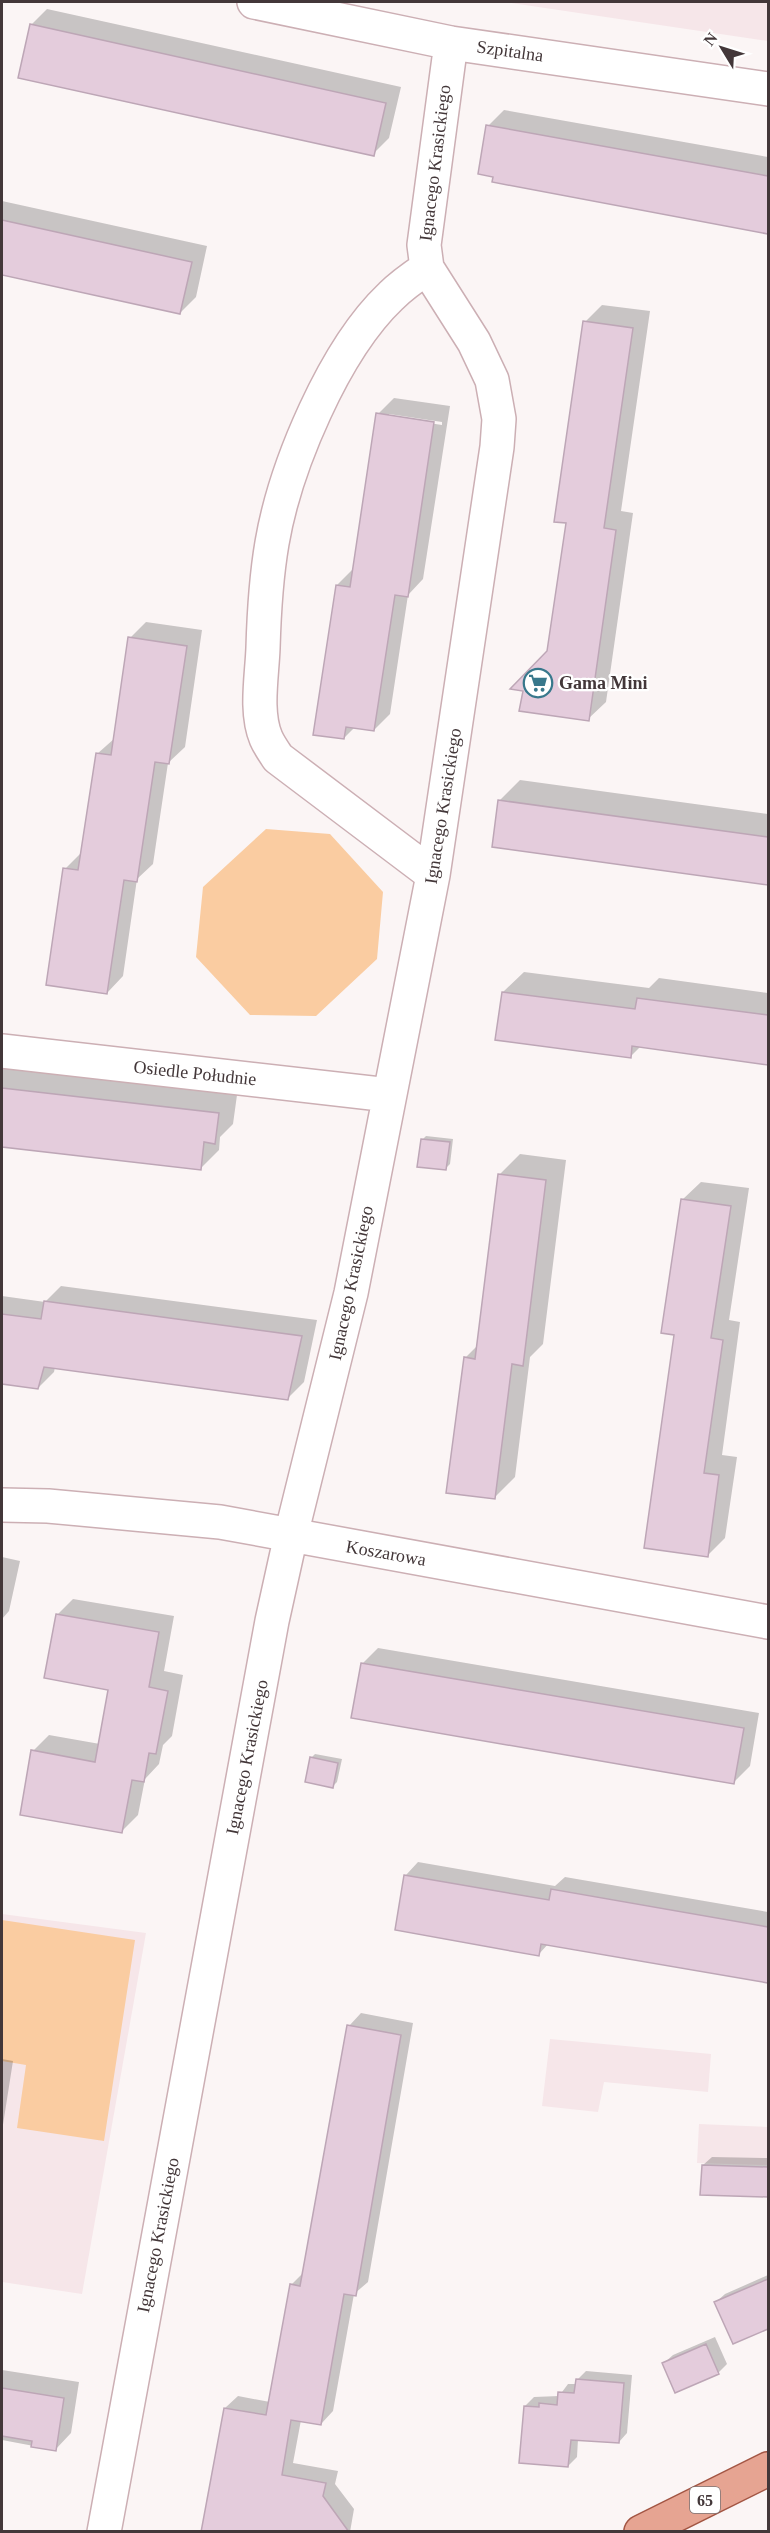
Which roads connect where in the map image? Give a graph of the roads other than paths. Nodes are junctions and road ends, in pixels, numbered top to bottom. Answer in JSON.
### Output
{"nodes":[{"id":1,"x":254,"y":2,"type":"edge"},
{"id":2,"x":451,"y":43,"type":"junction"},
{"id":3,"x":768,"y":89,"type":"edge"},
{"id":4,"x":427,"y":268,"type":"junction"},
{"id":5,"x":433,"y":875,"type":"junction"},
{"id":6,"x":2,"y":1051,"type":"edge"},
{"id":7,"x":389,"y":1095,"type":"junction"},
{"id":8,"x":2,"y":1505,"type":"edge"},
{"id":9,"x":291,"y":1535,"type":"junction"},
{"id":10,"x":768,"y":1622,"type":"edge"},
{"id":11,"x":768,"y":2469,"type":"edge"},
{"id":12,"x":104,"y":2532,"type":"edge"},
{"id":13,"x":641,"y":2532,"type":"edge"}],
"edges":[{"from":1,"to":2,"type":"street","name":"Szpitalna"},
{"from":2,"to":3,"type":"street","name":"Szpitalna"},
{"from":2,"to":4,"type":"street","name":"Ignacego Krasickiego"},
{"from":4,"to":5,"type":"street","name":"Ignacego Krasickiego"},
{"from":4,"to":5,"type":"street"},
{"from":5,"to":7,"type":"street","name":"Ignacego Krasickiego"},
{"from":6,"to":7,"type":"street","name":"Osiedle Południe"},
{"from":7,"to":9,"type":"street","name":"Ignacego Krasickiego"},
{"from":8,"to":9,"type":"street","name":"Koszarowa"},
{"from":9,"to":10,"type":"street","name":"Koszarowa"},
{"from":9,"to":12,"type":"street","name":"Ignacego Krasickiego"},
{"from":11,"to":13,"type":"main road","number":"65"}]}
